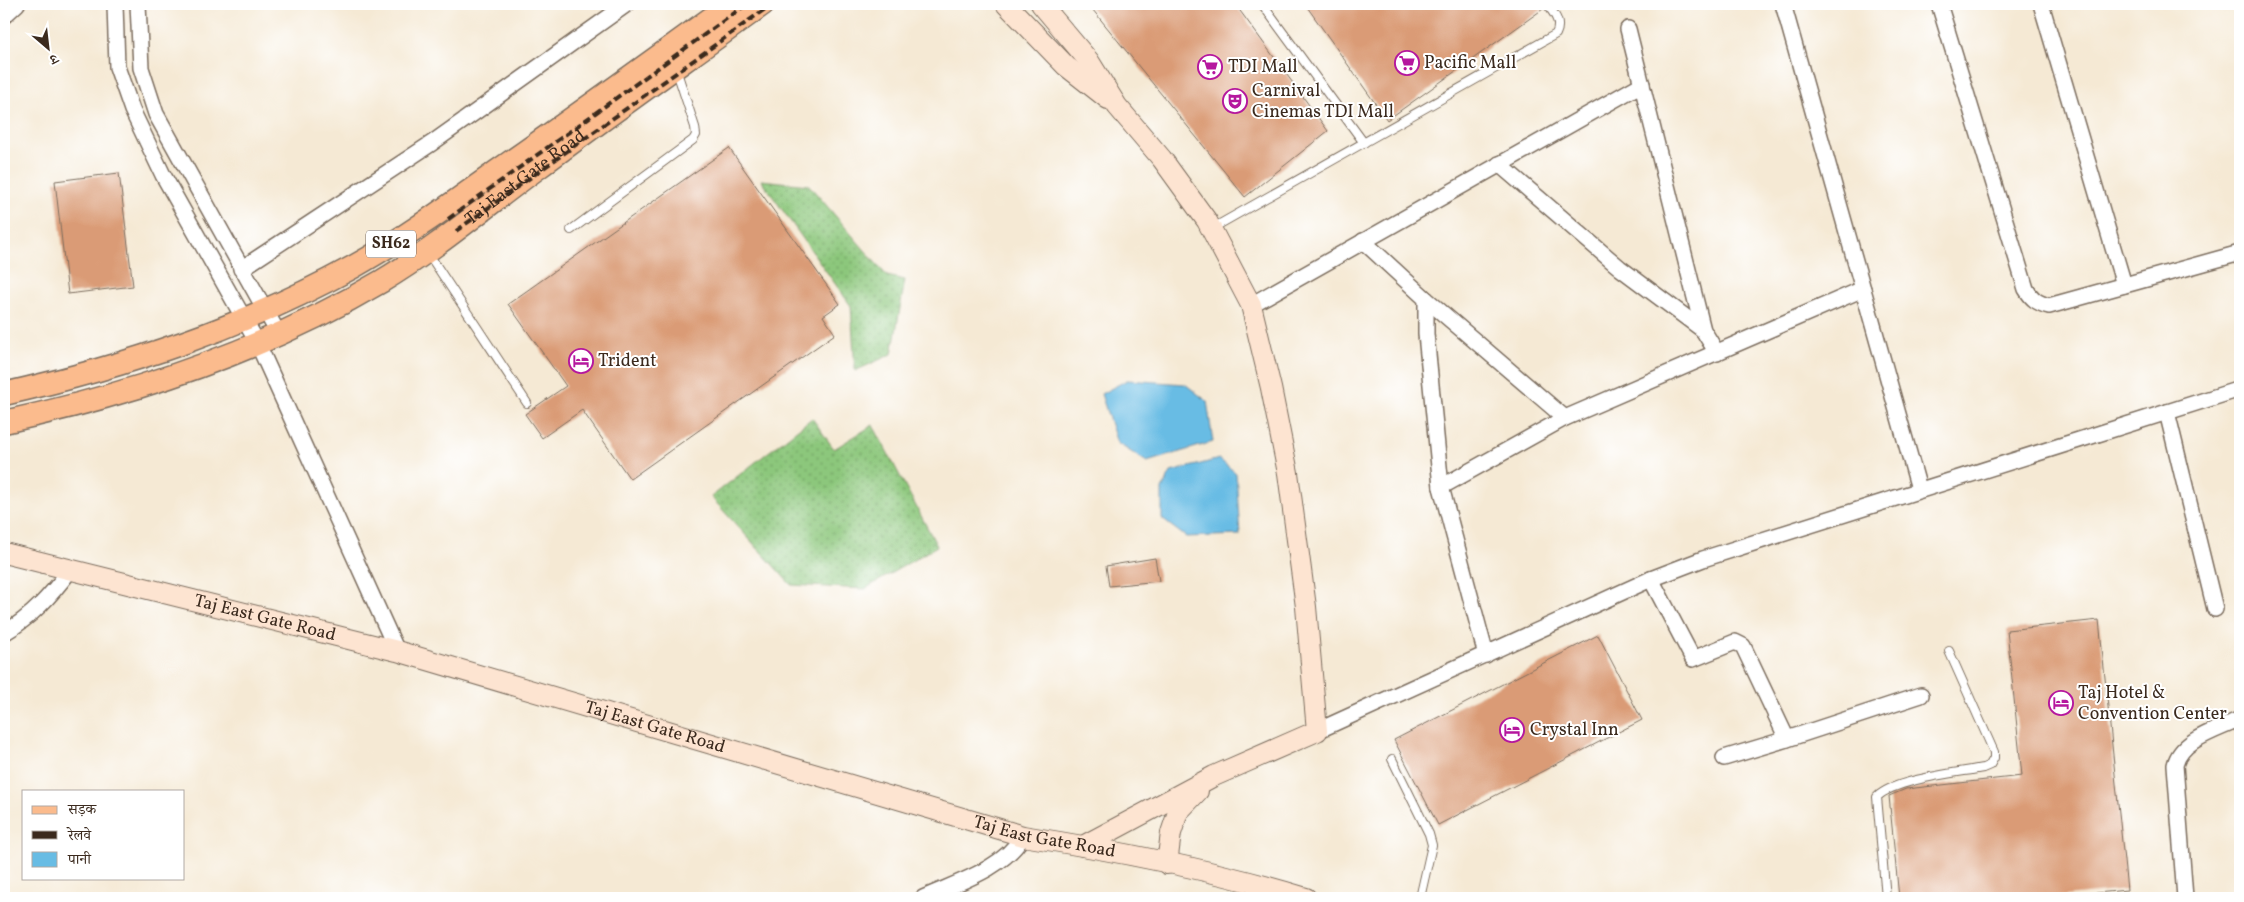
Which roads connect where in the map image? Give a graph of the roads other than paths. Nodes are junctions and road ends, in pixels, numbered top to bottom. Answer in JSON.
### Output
{"nodes":[{"id":1,"x":17,"y":4,"type":"edge"},
{"id":2,"x":115,"y":4,"type":"edge"},
{"id":3,"x":138,"y":4,"type":"edge"},
{"id":4,"x":627,"y":4,"type":"edge"},
{"id":5,"x":731,"y":4,"type":"edge"},
{"id":6,"x":764,"y":4,"type":"edge"},
{"id":7,"x":1006,"y":4,"type":"edge"},
{"id":8,"x":1041,"y":4,"type":"edge"},
{"id":9,"x":1262,"y":4,"type":"edge"},
{"id":10,"x":1548,"y":4,"type":"edge"},
{"id":11,"x":1783,"y":4,"type":"edge"},
{"id":12,"x":1939,"y":4,"type":"edge"},
{"id":13,"x":2041,"y":4,"type":"edge"},
{"id":14,"x":4,"y":16,"type":"edge"},
{"id":15,"x":1628,"y":29,"type":"dead end"},
{"id":16,"x":675,"y":68,"type":"junction"},
{"id":17,"x":1642,"y":84,"type":"junction"},
{"id":18,"x":1117,"y":106,"type":"junction"},
{"id":19,"x":1364,"y":143,"type":"junction"},
{"id":20,"x":1499,"y":164,"type":"junction"},
{"id":21,"x":1211,"y":229,"type":"junction"},
{"id":22,"x":571,"y":230,"type":"dead end"},
{"id":23,"x":1363,"y":241,"type":"junction"},
{"id":24,"x":426,"y":252,"type":"junction"},
{"id":25,"x":2240,"y":253,"type":"edge"},
{"id":26,"x":241,"y":269,"type":"junction"},
{"id":27,"x":2124,"y":285,"type":"junction"},
{"id":28,"x":1863,"y":289,"type":"junction"},
{"id":29,"x":1426,"y":299,"type":"junction"},
{"id":30,"x":1250,"y":305,"type":"junction"},
{"id":31,"x":266,"y":311,"type":"junction"},
{"id":32,"x":245,"y":320,"type":"junction"},
{"id":33,"x":1703,"y":330,"type":"junction"},
{"id":34,"x":278,"y":333,"type":"junction"},
{"id":35,"x":257,"y":342,"type":"junction"},
{"id":36,"x":1717,"y":353,"type":"junction"},
{"id":37,"x":2240,"y":389,"type":"edge"},
{"id":38,"x":4,"y":394,"type":"edge"},
{"id":39,"x":527,"y":402,"type":"dead end"},
{"id":40,"x":2167,"y":412,"type":"junction"},
{"id":41,"x":1565,"y":418,"type":"junction"},
{"id":42,"x":4,"y":422,"type":"edge"},
{"id":43,"x":1441,"y":487,"type":"junction"},
{"id":44,"x":1919,"y":489,"type":"junction"},
{"id":45,"x":4,"y":553,"type":"edge"},
{"id":46,"x":70,"y":570,"type":"junction"},
{"id":47,"x":1651,"y":579,"type":"junction"},
{"id":48,"x":2215,"y":609,"type":"dead end"},
{"id":49,"x":4,"y":633,"type":"edge"},
{"id":50,"x":397,"y":651,"type":"junction"},
{"id":51,"x":1949,"y":651,"type":"dead end"},
{"id":52,"x":1486,"y":655,"type":"junction"},
{"id":53,"x":1921,"y":694,"type":"dead end"},
{"id":54,"x":2240,"y":719,"type":"edge"},
{"id":55,"x":1317,"y":731,"type":"junction"},
{"id":56,"x":1787,"y":739,"type":"junction"},
{"id":57,"x":1724,"y":758,"type":"dead end"},
{"id":58,"x":1392,"y":759,"type":"dead end"},
{"id":59,"x":1214,"y":776,"type":"junction"},
{"id":60,"x":1023,"y":836,"type":"junction"},
{"id":61,"x":1083,"y":846,"type":"junction"},
{"id":62,"x":1167,"y":864,"type":"junction"},
{"id":63,"x":923,"y":898,"type":"edge"},
{"id":64,"x":1306,"y":898,"type":"edge"},
{"id":65,"x":1420,"y":898,"type":"edge"},
{"id":66,"x":1886,"y":898,"type":"edge"},
{"id":67,"x":2185,"y":898,"type":"edge"}],
"edges":[{"from":1,"to":14,"type":"street"},
{"from":2,"to":32,"type":"street"},
{"from":3,"to":26,"type":"street"},
{"from":4,"to":26,"type":"street"},
{"from":5,"to":31,"type":"main road","number":"SH62"},
{"from":6,"to":16,"type":"main road","name":"Taj East Gate Road","number":"SH62"},
{"from":7,"to":18,"type":"main road"},
{"from":8,"to":18,"type":"main road"},
{"from":9,"to":19,"type":"lane"},
{"from":10,"to":19,"type":"lane"},
{"from":11,"to":28,"type":"street"},
{"from":12,"to":27,"type":"street"},
{"from":13,"to":27,"type":"street"},
{"from":15,"to":17,"type":"street"},
{"from":16,"to":22,"type":"lane"},
{"from":16,"to":24,"type":"main road","name":"Taj East Gate Road","number":"SH62"},
{"from":17,"to":20,"type":"street"},
{"from":17,"to":33,"type":"street"},
{"from":18,"to":21,"type":"main road"},
{"from":19,"to":21,"type":"lane"},
{"from":20,"to":23,"type":"street"},
{"from":20,"to":33,"type":"street"},
{"from":21,"to":30,"type":"main road"},
{"from":23,"to":29,"type":"street"},
{"from":23,"to":30,"type":"street"},
{"from":24,"to":34,"type":"main road","name":"Taj East Gate Road","number":"SH62"},
{"from":24,"to":39,"type":"lane"},
{"from":25,"to":27,"type":"street"},
{"from":26,"to":31,"type":"street"},
{"from":28,"to":36,"type":"street"},
{"from":28,"to":44,"type":"street"},
{"from":29,"to":41,"type":"street"},
{"from":29,"to":43,"type":"street"},
{"from":30,"to":55,"type":"main road"},
{"from":31,"to":32,"type":"main road","number":"SH62"},
{"from":31,"to":34,"type":"street"},
{"from":32,"to":35,"type":"street"},
{"from":32,"to":38,"type":"main road","number":"SH62"},
{"from":33,"to":36,"type":"street"},
{"from":34,"to":35,"type":"main road","number":"SH62"},
{"from":35,"to":42,"type":"main road","number":"SH62"},
{"from":35,"to":50,"type":"street"},
{"from":36,"to":41,"type":"street"},
{"from":37,"to":40,"type":"street"},
{"from":40,"to":44,"type":"street"},
{"from":40,"to":48,"type":"street"},
{"from":41,"to":43,"type":"street"},
{"from":43,"to":52,"type":"street"},
{"from":44,"to":47,"type":"street"},
{"from":45,"to":46,"type":"main road","name":"Taj East Gate Road"},
{"from":46,"to":49,"type":"street"},
{"from":46,"to":50,"type":"main road","name":"Taj East Gate Road"},
{"from":47,"to":52,"type":"street"},
{"from":47,"to":56,"type":"street"},
{"from":50,"to":60,"type":"main road","name":"Taj East Gate Road"},
{"from":51,"to":66,"type":"lane"},
{"from":52,"to":55,"type":"street"},
{"from":53,"to":56,"type":"street"},
{"from":54,"to":67,"type":"street"},
{"from":55,"to":59,"type":"main road"},
{"from":56,"to":57,"type":"street"},
{"from":58,"to":65,"type":"lane"},
{"from":59,"to":61,"type":"main road"},
{"from":59,"to":62,"type":"main road"},
{"from":60,"to":61,"type":"main road","name":"Taj East Gate Road"},
{"from":60,"to":63,"type":"street"},
{"from":61,"to":62,"type":"main road","name":"Taj East Gate Road"},
{"from":62,"to":64,"type":"main road","name":"Taj East Gate Road"}]}
